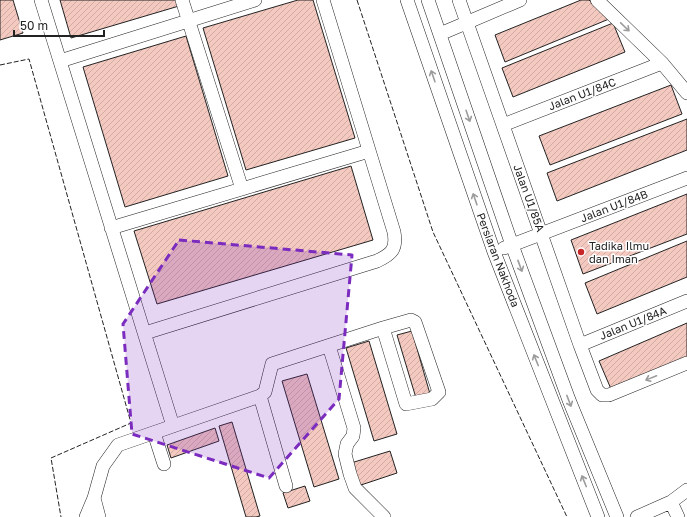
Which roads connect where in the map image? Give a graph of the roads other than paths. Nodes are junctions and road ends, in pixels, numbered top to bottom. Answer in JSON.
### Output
{"nodes":[{"id":1,"x":41,"y":0,"type":"edge"},
{"id":2,"x":182,"y":0,"type":"edge"},
{"id":3,"x":255,"y":0,"type":"edge"},
{"id":4,"x":323,"y":0,"type":"edge"},
{"id":5,"x":407,"y":0,"type":"edge"},
{"id":6,"x":428,"y":0,"type":"edge"},
{"id":7,"x":459,"y":0,"type":"edge"},
{"id":8,"x":520,"y":0,"type":"edge"},
{"id":9,"x":597,"y":0,"type":"edge"},
{"id":10,"x":188,"y":21,"type":"junction"},
{"id":11,"x":467,"y":22,"type":"junction"},
{"id":12,"x":440,"y":34,"type":"junction"},
{"id":13,"x":60,"y":61,"type":"junction"},
{"id":14,"x":662,"y":63,"type":"junction"},
{"id":15,"x":687,"y":93,"type":"edge"},
{"id":16,"x":503,"y":125,"type":"junction"},
{"id":17,"x":369,"y":151,"type":"junction"},
{"id":18,"x":687,"y":178,"type":"edge"},
{"id":19,"x":242,"y":189,"type":"junction"},
{"id":20,"x":111,"y":228,"type":"junction"},
{"id":21,"x":542,"y":234,"type":"junction"},
{"id":22,"x":512,"y":245,"type":"junction"},
{"id":23,"x":494,"y":252,"type":"junction"},
{"id":24,"x":687,"y":302,"type":"edge"},
{"id":25,"x":383,"y":328,"type":"junction"},
{"id":26,"x":145,"y":333,"type":"junction"},
{"id":27,"x":580,"y":345,"type":"junction"},
{"id":28,"x":329,"y":346,"type":"junction"},
{"id":29,"x":687,"y":363,"type":"edge"},
{"id":30,"x":260,"y":396,"type":"junction"},
{"id":31,"x":173,"y":426,"type":"junction"},
{"id":32,"x":154,"y":433,"type":"junction"},
{"id":33,"x":164,"y":464,"type":"dead end"},
{"id":34,"x":286,"y":486,"type":"dead end"},
{"id":35,"x":687,"y":490,"type":"edge"},
{"id":36,"x":94,"y":498,"type":"junction"},
{"id":37,"x":671,"y":502,"type":"junction"},
{"id":38,"x":86,"y":517,"type":"edge"},
{"id":39,"x":99,"y":517,"type":"edge"},
{"id":40,"x":384,"y":517,"type":"edge"},
{"id":41,"x":598,"y":517,"type":"edge"},
{"id":42,"x":617,"y":517,"type":"edge"},
{"id":43,"x":637,"y":517,"type":"edge"},
{"id":44,"x":678,"y":517,"type":"edge"}],
"edges":[{"from":1,"to":13,"type":"street"},
{"from":2,"to":10,"type":"street"},
{"from":3,"to":10,"type":"street"},
{"from":4,"to":17,"type":"street"},
{"from":23,"to":5,"type":"street","name":"Persiaran Nakhoda","one_way":true},
{"from":6,"to":12,"type":"street","name":"Persiaran Nakhoda"},
{"from":7,"to":11,"type":"street","name":"Jalan U1/85A"},
{"from":8,"to":11,"type":"street"},
{"from":9,"to":14,"type":"street","one_way":true},
{"from":10,"to":13,"type":"street"},
{"from":10,"to":19,"type":"street"},
{"from":11,"to":12,"type":"street"},
{"from":11,"to":16,"type":"street","name":"Jalan U1/85A"},
{"from":12,"to":22,"type":"street","name":"Persiaran Nakhoda","one_way":true},
{"from":13,"to":20,"type":"street"},
{"from":14,"to":15,"type":"street"},
{"from":14,"to":16,"type":"street","name":"Jalan U1/84C"},
{"from":16,"to":21,"type":"street","name":"Jalan U1/85A"},
{"from":17,"to":19,"type":"street"},
{"from":17,"to":26,"type":"street"},
{"from":18,"to":21,"type":"street","name":"Jalan U1/84B"},
{"from":19,"to":20,"type":"street"},
{"from":20,"to":26,"type":"street"},
{"from":21,"to":22,"type":"street","name":"Jalan U1/84B"},
{"from":21,"to":27,"type":"street","name":"Jalan U1/85A"},
{"from":22,"to":23,"type":"street","name":"Jalan U1/84B"},
{"from":22,"to":42,"type":"street","name":"Persiaran Nakhoda","one_way":true},
{"from":41,"to":23,"type":"street","name":"Persiaran Nakhoda","one_way":true},
{"from":24,"to":27,"type":"street","name":"Jalan U1/84A"},
{"from":25,"to":25,"type":"street"},
{"from":25,"to":28,"type":"street"},
{"from":26,"to":31,"type":"street"},
{"from":29,"to":27,"type":"street","name":"Jalan U1/85A","one_way":true},
{"from":28,"to":30,"type":"street"},
{"from":28,"to":40,"type":"street"},
{"from":30,"to":31,"type":"street"},
{"from":30,"to":34,"type":"street"},
{"from":31,"to":32,"type":"street"},
{"from":32,"to":33,"type":"street"},
{"from":32,"to":36,"type":"street"},
{"from":35,"to":37,"type":"street"},
{"from":36,"to":38,"type":"street"},
{"from":36,"to":39,"type":"street"},
{"from":37,"to":43,"type":"street"},
{"from":37,"to":44,"type":"street"}]}
